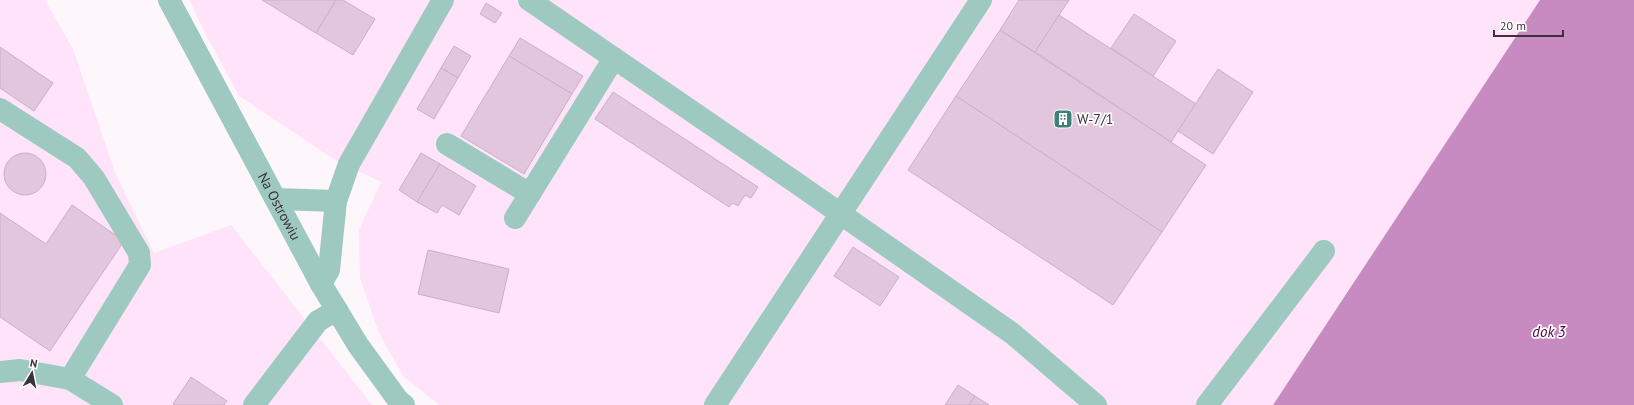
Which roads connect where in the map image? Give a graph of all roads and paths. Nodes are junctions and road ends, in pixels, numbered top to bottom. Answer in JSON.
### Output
{"nodes":[{"id":1,"x":168,"y":0,"type":"edge"},
{"id":2,"x":443,"y":0,"type":"edge"},
{"id":3,"x":529,"y":0,"type":"edge"},
{"id":4,"x":981,"y":0,"type":"edge"},
{"id":5,"x":614,"y":58,"type":"junction"},
{"id":6,"x":0,"y":109,"type":"edge"},
{"id":7,"x":447,"y":144,"type":"dead end"},
{"id":8,"x":530,"y":194,"type":"junction"},
{"id":9,"x":276,"y":199,"type":"junction"},
{"id":10,"x":336,"y":201,"type":"junction"},
{"id":11,"x":841,"y":214,"type":"junction"},
{"id":12,"x":515,"y":218,"type":"dead end"},
{"id":13,"x":1324,"y":251,"type":"dead end"},
{"id":14,"x":321,"y":284,"type":"junction"},
{"id":15,"x":337,"y":310,"type":"junction"},
{"id":16,"x":0,"y":372,"type":"edge"},
{"id":17,"x":70,"y":379,"type":"junction"},
{"id":18,"x":112,"y":405,"type":"edge"},
{"id":19,"x":254,"y":405,"type":"edge"},
{"id":20,"x":404,"y":405,"type":"edge"},
{"id":21,"x":715,"y":405,"type":"edge"},
{"id":22,"x":1096,"y":405,"type":"edge"},
{"id":23,"x":1207,"y":405,"type":"edge"}],
"edges":[{"from":1,"to":9,"type":"street","name":"Na Ostrowiu"},
{"from":2,"to":10,"type":"street"},
{"from":3,"to":5,"type":"street"},
{"from":4,"to":11,"type":"street"},
{"from":5,"to":8,"type":"street"},
{"from":5,"to":11,"type":"street"},
{"from":6,"to":17,"type":"street"},
{"from":7,"to":8,"type":"street"},
{"from":8,"to":12,"type":"street"},
{"from":9,"to":10,"type":"street"},
{"from":9,"to":14,"type":"street","name":"Na Ostrowiu"},
{"from":10,"to":14,"type":"street"},
{"from":11,"to":21,"type":"street"},
{"from":11,"to":22,"type":"street"},
{"from":13,"to":23,"type":"street"},
{"from":14,"to":15,"type":"street","name":"Na Ostrowiu"},
{"from":15,"to":19,"type":"street"},
{"from":15,"to":20,"type":"street","name":"Na Ostrowiu"},
{"from":16,"to":17,"type":"street"},
{"from":17,"to":18,"type":"street"}]}
